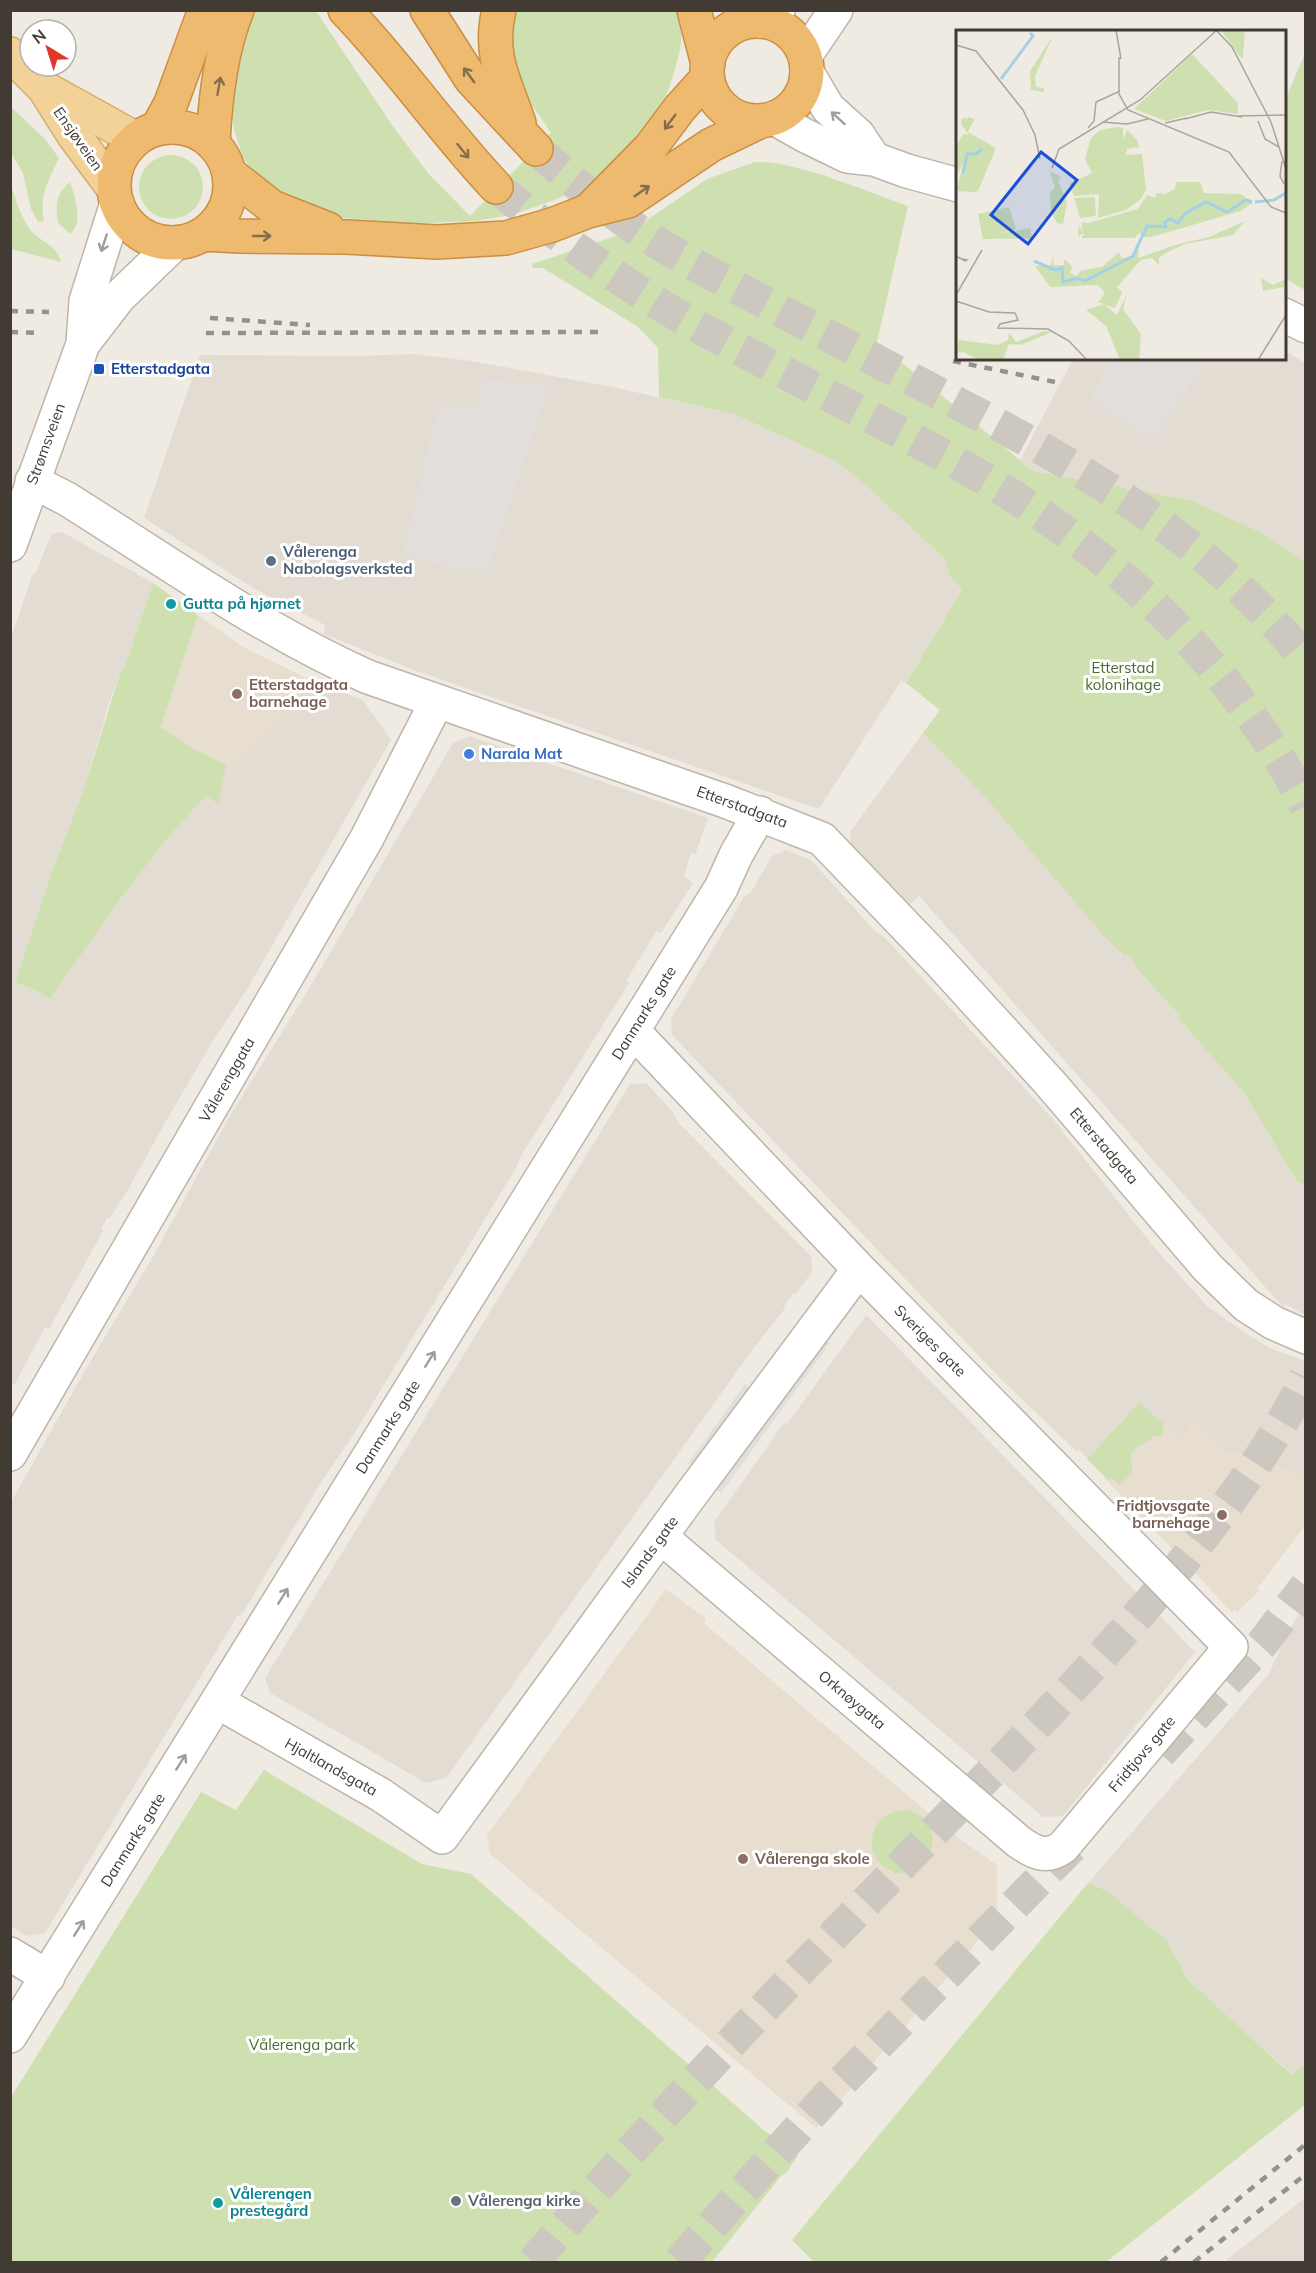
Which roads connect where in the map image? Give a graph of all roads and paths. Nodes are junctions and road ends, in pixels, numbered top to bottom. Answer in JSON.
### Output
{"nodes":[{"id":1,"x":205,"y":10,"type":"edge"},
{"id":2,"x":237,"y":10,"type":"edge"},
{"id":3,"x":345,"y":10,"type":"edge"},
{"id":4,"x":373,"y":10,"type":"edge"},
{"id":5,"x":427,"y":10,"type":"edge"},
{"id":6,"x":499,"y":10,"type":"edge"},
{"id":7,"x":694,"y":10,"type":"edge"},
{"id":8,"x":836,"y":10,"type":"edge"},
{"id":9,"x":758,"y":16,"type":"edge"},
{"id":10,"x":10,"y":54,"type":"edge"},
{"id":11,"x":806,"y":64,"type":"junction"},
{"id":12,"x":708,"y":71,"type":"junction"},
{"id":13,"x":44,"y":88,"type":"junction"},
{"id":14,"x":432,"y":111,"type":"junction"},
{"id":15,"x":767,"y":120,"type":"junction"},
{"id":16,"x":147,"y":134,"type":"junction"},
{"id":17,"x":213,"y":144,"type":"junction"},
{"id":18,"x":874,"y":159,"type":"junction"},
{"id":19,"x":229,"y":173,"type":"junction"},
{"id":20,"x":956,"y":184,"type":"edge"},
{"id":21,"x":496,"y":187,"type":"tunnel mouth"},
{"id":22,"x":116,"y":196,"type":"junction"},
{"id":23,"x":588,"y":210,"type":"junction"},
{"id":24,"x":346,"y":237,"type":"junction"},
{"id":25,"x":189,"y":238,"type":"junction"},
{"id":26,"x":1286,"y":316,"type":"edge"},
{"id":27,"x":1305,"y":326,"type":"edge"},
{"id":28,"x":83,"y":344,"type":"junction"},
{"id":29,"x":32,"y":481,"type":"junction"},
{"id":30,"x":10,"y":545,"type":"edge"},
{"id":31,"x":436,"y":703,"type":"junction"},
{"id":32,"x":760,"y":813,"type":"junction"},
{"id":33,"x":633,"y":1031,"type":"junction"},
{"id":34,"x":859,"y":1269,"type":"junction"},
{"id":35,"x":1305,"y":1337,"type":"edge"},
{"id":36,"x":10,"y":1454,"type":"edge"},
{"id":37,"x":662,"y":1537,"type":"junction"},
{"id":38,"x":1232,"y":1647,"type":"joint"},
{"id":39,"x":218,"y":1702,"type":"junction"},
{"id":40,"x":442,"y":1837,"type":"joint"},
{"id":41,"x":1048,"y":1855,"type":"joint"},
{"id":42,"x":10,"y":1954,"type":"edge"},
{"id":43,"x":48,"y":1977,"type":"junction"},
{"id":44,"x":10,"y":2036,"type":"edge"}],
"edges":[{"from":1,"to":16,"type":"highway","name":"Strømsveien"},
{"from":17,"to":2,"type":"highway","one_way":true},
{"from":3,"to":14,"type":"highway"},
{"from":4,"to":14,"type":"highway"},
{"from":6,"to":5,"type":"highway","one_way":true},
{"from":7,"to":12,"type":"highway"},
{"from":8,"to":11,"type":"street"},
{"from":9,"to":11,"type":"highway"},
{"from":9,"to":12,"type":"highway"},
{"from":10,"to":13,"type":"main road","name":"Ensjøveien"},
{"from":11,"to":15,"type":"highway"},
{"from":18,"to":11,"type":"street","one_way":true},
{"from":12,"to":15,"type":"highway"},
{"from":12,"to":23,"type":"highway","one_way":true},
{"from":13,"to":16,"type":"main road","name":"Ensjøveien"},
{"from":13,"to":22,"type":"main road","name":"Ensjøveien"},
{"from":14,"to":21,"type":"highway","one_way":true},
{"from":15,"to":18,"type":"street"},
{"from":23,"to":15,"type":"highway","one_way":true},
{"from":16,"to":17,"type":"highway"},
{"from":16,"to":22,"type":"highway","name":"Strømsveien"},
{"from":17,"to":19,"type":"highway"},
{"from":18,"to":20,"type":"street"},
{"from":19,"to":24,"type":"highway"},
{"from":19,"to":25,"type":"highway","name":"Strømsveien"},
{"from":22,"to":25,"type":"highway"},
{"from":22,"to":28,"type":"street","name":"Strømsveien","one_way":true},
{"from":23,"to":24,"type":"highway"},
{"from":25,"to":24,"type":"highway","one_way":true},
{"from":25,"to":28,"type":"street","name":"Strømsveien"},
{"from":26,"to":27,"type":"street"},
{"from":28,"to":29,"type":"street","name":"Strømsveien"},
{"from":29,"to":30,"type":"street","name":"Strømsveien"},
{"from":29,"to":31,"type":"street","name":"Etterstadgata"},
{"from":31,"to":32,"type":"street","name":"Etterstadgata"},
{"from":31,"to":36,"type":"street","name":"Vålerenggata"},
{"from":32,"to":33,"type":"street","name":"Danmarks gate"},
{"from":32,"to":35,"type":"street","name":"Etterstadgata"},
{"from":33,"to":34,"type":"street","name":"Sveriges gate"},
{"from":39,"to":33,"type":"street","name":"Danmarks gate","one_way":true},
{"from":34,"to":37,"type":"street","name":"Islands gate"},
{"from":34,"to":38,"type":"street","name":"Sveriges gate"},
{"from":37,"to":40,"type":"street","name":"Islands gate"},
{"from":37,"to":41,"type":"street","name":"Orknøygata"},
{"from":38,"to":41,"type":"street","name":"Fridtjovs gate"},
{"from":39,"to":40,"type":"street","name":"Hjaltlandsgata"},
{"from":43,"to":39,"type":"street","name":"Danmarks gate","one_way":true},
{"from":42,"to":43,"type":"street"},
{"from":43,"to":44,"type":"street","name":"Danmarks gate"}]}
